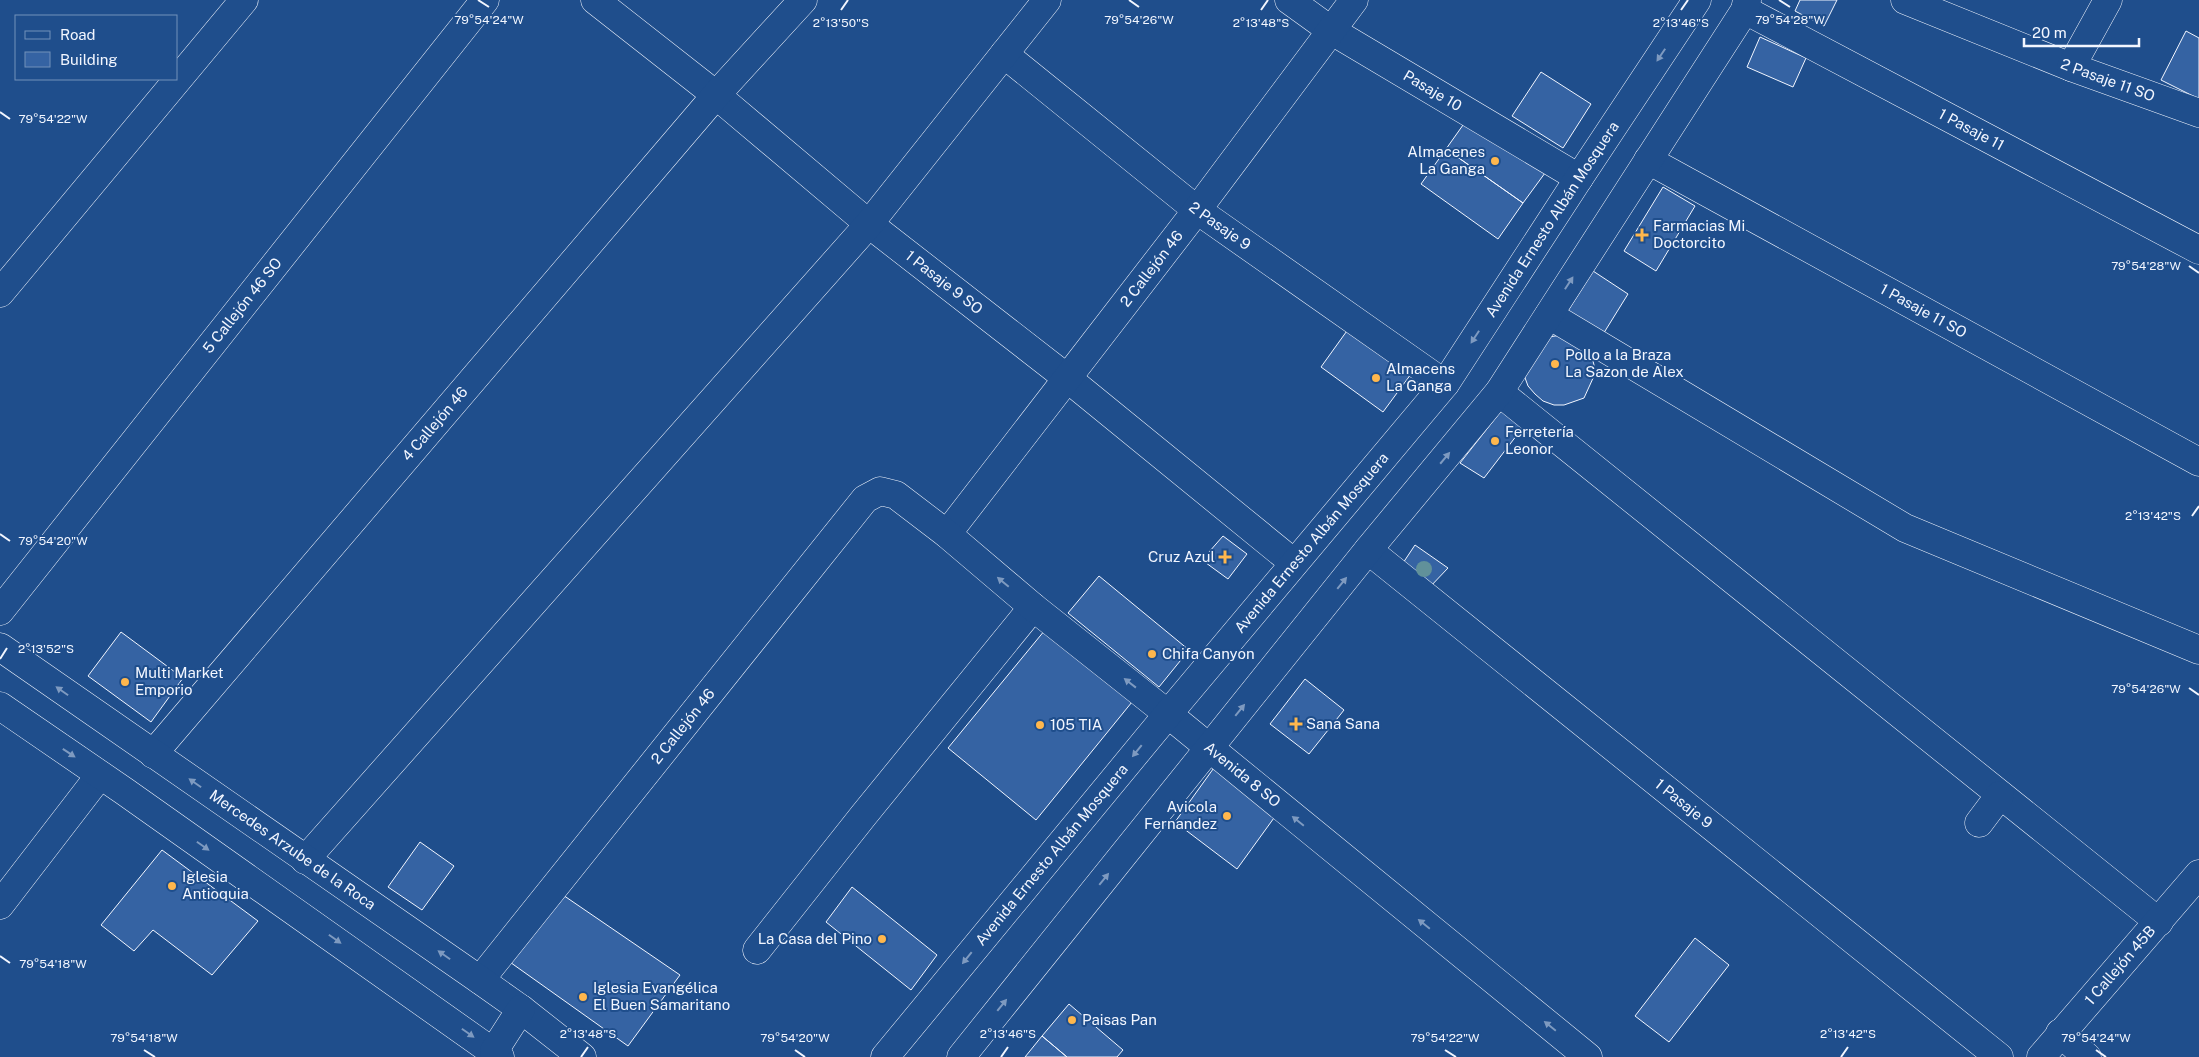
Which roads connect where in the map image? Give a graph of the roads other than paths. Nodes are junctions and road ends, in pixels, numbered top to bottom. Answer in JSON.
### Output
{"nodes":[{"id":1,"x":244,"y":0,"type":"edge"},
{"id":2,"x":485,"y":0,"type":"edge"},
{"id":3,"x":804,"y":0,"type":"edge"},
{"id":4,"x":1047,"y":0,"type":"edge"},
{"id":5,"x":1289,"y":0,"type":"edge"},
{"id":6,"x":1354,"y":0,"type":"edge"},
{"id":7,"x":1697,"y":0,"type":"edge"},
{"id":8,"x":2108,"y":0,"type":"edge"},
{"id":9,"x":600,"y":1,"type":"edge"},
{"id":10,"x":1918,"y":3,"type":"edge"},
{"id":11,"x":1746,"y":5,"type":"edge"},
{"id":12,"x":1332,"y":30,"type":"junction"},
{"id":13,"x":1004,"y":54,"type":"junction"},
{"id":14,"x":2071,"y":67,"type":"junction"},
{"id":15,"x":178,"y":79,"type":"edge"},
{"id":16,"x":177,"y":80,"type":"edge"},
{"id":17,"x":716,"y":95,"type":"junction"},
{"id":18,"x":2199,"y":113,"type":"edge"},
{"id":19,"x":1648,"y":160,"type":"junction"},
{"id":20,"x":1579,"y":178,"type":"junction"},
{"id":21,"x":1197,"y":210,"type":"junction"},
{"id":22,"x":869,"y":224,"type":"junction"},
{"id":23,"x":2199,"y":250,"type":"edge"},
{"id":24,"x":0,"y":293,"type":"edge"},
{"id":25,"x":1549,"y":315,"type":"junction"},
{"id":26,"x":1067,"y":378,"type":"junction"},
{"id":27,"x":1446,"y":384,"type":"junction"},
{"id":28,"x":1499,"y":392,"type":"junction"},
{"id":29,"x":2199,"y":462,"type":"edge"},
{"id":30,"x":896,"y":495,"type":"joint"},
{"id":31,"x":947,"y":534,"type":"junction"},
{"id":32,"x":1368,"y":550,"type":"junction"},
{"id":33,"x":1294,"y":563,"type":"junction"},
{"id":34,"x":1034,"y":607,"type":"junction"},
{"id":35,"x":0,"y":611,"type":"edge"},
{"id":36,"x":0,"y":647,"type":"edge"},
{"id":37,"x":2199,"y":650,"type":"edge"},
{"id":38,"x":0,"y":706,"type":"edge"},
{"id":39,"x":1168,"y":714,"type":"junction"},
{"id":40,"x":1210,"y":749,"type":"junction"},
{"id":41,"x":153,"y":754,"type":"junction"},
{"id":42,"x":100,"y":774,"type":"junction"},
{"id":43,"x":2000,"y":795,"type":"junction"},
{"id":44,"x":1979,"y":823,"type":"dead end"},
{"id":45,"x":305,"y":860,"type":"junction"},
{"id":46,"x":2199,"y":874,"type":"edge"},
{"id":47,"x":0,"y":905,"type":"edge"},
{"id":48,"x":2159,"y":922,"type":"junction"},
{"id":49,"x":757,"y":950,"type":"dead end"},
{"id":50,"x":480,"y":980,"type":"junction"},
{"id":51,"x":521,"y":1009,"type":"junction"},
{"id":52,"x":2060,"y":1034,"type":"junction"},
{"id":53,"x":498,"y":1054,"type":"edge"},
{"id":54,"x":582,"y":1057,"type":"edge"},
{"id":55,"x":885,"y":1057,"type":"edge"},
{"id":56,"x":960,"y":1057,"type":"edge"},
{"id":57,"x":1588,"y":1057,"type":"edge"},
{"id":58,"x":1999,"y":1057,"type":"edge"},
{"id":59,"x":2041,"y":1057,"type":"edge"},
{"id":60,"x":2087,"y":1057,"type":"edge"}],
"edges":[{"from":1,"to":15,"type":"street"},
{"from":2,"to":35,"type":"street","name":"5 Callejón 46 SO"},
{"from":3,"to":17,"type":"street","name":"4 Callejón 46"},
{"from":4,"to":13,"type":"street"},
{"from":5,"to":12,"type":"street","name":"Pasaje 10"},
{"from":6,"to":12,"type":"street","name":"2 Callejón 46"},
{"from":7,"to":20,"type":"street","name":"Avenida Ernesto Albán Mosquera","one_way":true},
{"from":8,"to":14,"type":"street"},
{"from":9,"to":17,"type":"street","name":"1 Pasaje 9 SO"},
{"from":10,"to":14,"type":"street","name":"2 Pasaje 11 SO"},
{"from":11,"to":19,"type":"street"},
{"from":11,"to":23,"type":"street","name":"1 Pasaje 11"},
{"from":12,"to":20,"type":"street","name":"Pasaje 10"},
{"from":12,"to":21,"type":"street","name":"2 Callejón 46"},
{"from":13,"to":21,"type":"street","name":"2 Pasaje 9"},
{"from":13,"to":22,"type":"street"},
{"from":14,"to":18,"type":"street","name":"2 Pasaje 11 SO"},
{"from":16,"to":24,"type":"street"},
{"from":17,"to":22,"type":"street","name":"1 Pasaje 9 SO"},
{"from":17,"to":41,"type":"street","name":"4 Callejón 46"},
{"from":25,"to":19,"type":"street","one_way":true},
{"from":19,"to":29,"type":"street","name":"1 Pasaje 11 SO"},
{"from":20,"to":27,"type":"street","name":"Avenida Ernesto Albán Mosquera","one_way":true},
{"from":21,"to":26,"type":"street","name":"2 Callejón 46"},
{"from":21,"to":27,"type":"street","name":"2 Pasaje 9"},
{"from":22,"to":26,"type":"street","name":"1 Pasaje 9 SO"},
{"from":22,"to":45,"type":"street"},
{"from":25,"to":28,"type":"street"},
{"from":25,"to":37,"type":"street"},
{"from":26,"to":31,"type":"street","name":"2 Callejón 46"},
{"from":26,"to":33,"type":"street","name":"1 Pasaje 9 SO"},
{"from":27,"to":33,"type":"street","name":"Avenida Ernesto Albán Mosquera"},
{"from":32,"to":28,"type":"street","one_way":true},
{"from":28,"to":43,"type":"street"},
{"from":30,"to":31,"type":"street","name":"Avenida 8 SO"},
{"from":30,"to":50,"type":"street","name":"2 Callejón 46"},
{"from":34,"to":31,"type":"street","name":"Avenida 8 SO","one_way":true},
{"from":40,"to":32,"type":"street","one_way":true},
{"from":32,"to":58,"type":"street","name":"1 Pasaje 9"},
{"from":33,"to":39,"type":"street","name":"Avenida Ernesto Albán Mosquera"},
{"from":39,"to":34,"type":"street","name":"Avenida 8 SO","one_way":true},
{"from":34,"to":49,"type":"street"},
{"from":41,"to":36,"type":"street","name":"Mercedes Arzube de la Roca","one_way":true},
{"from":38,"to":42,"type":"street","one_way":true},
{"from":39,"to":40,"type":"street","name":"Avenida 8 SO"},
{"from":39,"to":55,"type":"street","name":"Avenida Ernesto Albán Mosquera","one_way":true},
{"from":56,"to":40,"type":"street","one_way":true},
{"from":57,"to":40,"type":"street","name":"Avenida 8 SO","one_way":true},
{"from":45,"to":41,"type":"street","name":"Mercedes Arzube de la Roca","one_way":true},
{"from":42,"to":47,"type":"street"},
{"from":42,"to":53,"type":"street","one_way":true},
{"from":43,"to":44,"type":"street"},
{"from":43,"to":48,"type":"street"},
{"from":50,"to":45,"type":"street","name":"Mercedes Arzube de la Roca","one_way":true},
{"from":46,"to":48,"type":"street","name":"1 Callejón 45B"},
{"from":48,"to":52,"type":"street","name":"1 Callejón 45B"},
{"from":50,"to":51,"type":"street","name":"Mercedes Arzube de la Roca"},
{"from":51,"to":53,"type":"street"},
{"from":51,"to":54,"type":"street","name":"Mercedes Arzube de la Roca"},
{"from":52,"to":59,"type":"street","name":"1 Callejón 45B"},
{"from":52,"to":60,"type":"street"}]}
